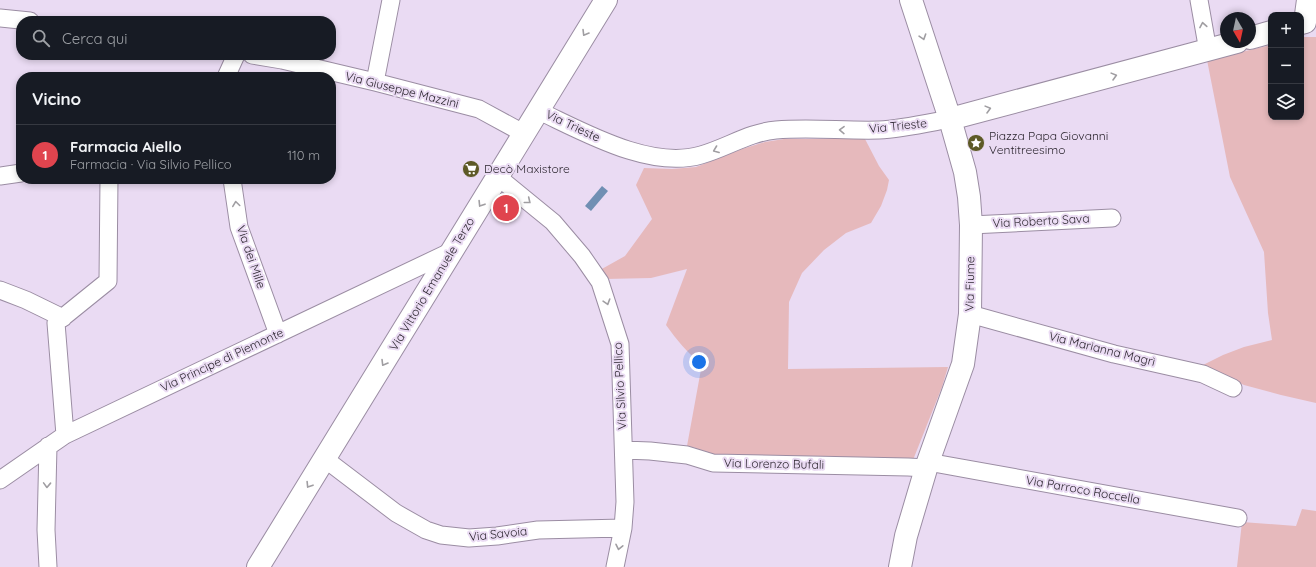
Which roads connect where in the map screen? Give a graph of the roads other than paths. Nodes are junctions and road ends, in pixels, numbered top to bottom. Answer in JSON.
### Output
{"nodes":[{"id":1,"x":391,"y":0,"type":"edge"},
{"id":2,"x":606,"y":0,"type":"edge"},
{"id":3,"x":911,"y":0,"type":"edge"},
{"id":4,"x":1199,"y":0,"type":"edge"},
{"id":5,"x":1308,"y":0,"type":"edge"},
{"id":6,"x":0,"y":18,"type":"edge"},
{"id":7,"x":16,"y":20,"type":"edge"},
{"id":8,"x":1307,"y":23,"type":"edge"},
{"id":9,"x":1268,"y":33,"type":"edge"},
{"id":10,"x":1256,"y":36,"type":"edge"},
{"id":11,"x":1220,"y":47,"type":"edge"},
{"id":12,"x":1208,"y":51,"type":"junction"},
{"id":13,"x":234,"y":60,"type":"edge"},
{"id":14,"x":282,"y":60,"type":"edge"},
{"id":15,"x":228,"y":72,"type":"edge"},
{"id":16,"x":333,"y":72,"type":"edge"},
{"id":17,"x":336,"y":73,"type":"edge"},
{"id":18,"x":375,"y":82,"type":"junction"},
{"id":19,"x":539,"y":111,"type":"junction"},
{"id":20,"x":950,"y":119,"type":"junction"},
{"id":21,"x":525,"y":134,"type":"junction"},
{"id":22,"x":16,"y":174,"type":"edge"},
{"id":23,"x":0,"y":176,"type":"edge"},
{"id":24,"x":498,"y":177,"type":"junction"},
{"id":25,"x":110,"y":184,"type":"edge"},
{"id":26,"x":233,"y":184,"type":"edge"},
{"id":27,"x":1112,"y":218,"type":"dead end"},
{"id":28,"x":971,"y":224,"type":"junction"},
{"id":29,"x":452,"y":251,"type":"junction"},
{"id":30,"x":0,"y":290,"type":"edge"},
{"id":31,"x":970,"y":314,"type":"junction"},
{"id":32,"x":63,"y":318,"type":"junction"},
{"id":33,"x":278,"y":334,"type":"junction"},
{"id":34,"x":1232,"y":388,"type":"dead end"},
{"id":35,"x":65,"y":434,"type":"junction"},
{"id":36,"x":48,"y":446,"type":"junction"},
{"id":37,"x":624,"y":450,"type":"junction"},
{"id":38,"x":325,"y":459,"type":"junction"},
{"id":39,"x":927,"y":465,"type":"junction"},
{"id":40,"x":0,"y":480,"type":"edge"},
{"id":41,"x":1238,"y":518,"type":"dead end"},
{"id":42,"x":623,"y":528,"type":"junction"},
{"id":43,"x":48,"y":567,"type":"edge"},
{"id":44,"x":258,"y":567,"type":"edge"},
{"id":45,"x":615,"y":567,"type":"edge"},
{"id":46,"x":900,"y":567,"type":"edge"}],
"edges":[{"from":1,"to":18,"type":"street"},
{"from":2,"to":19,"type":"street","name":"Via Vittorio Emanuele Terzo","one_way":true},
{"from":3,"to":20,"type":"street","name":"Via Fiume","one_way":true},
{"from":12,"to":4,"type":"street","one_way":true},
{"from":5,"to":8,"type":"street"},
{"from":6,"to":7,"type":"street"},
{"from":9,"to":10,"type":"street"},
{"from":11,"to":12,"type":"street","name":"Via Trieste"},
{"from":20,"to":12,"type":"street","name":"Via Trieste","one_way":true},
{"from":13,"to":15,"type":"street"},
{"from":14,"to":16,"type":"street","name":"Via Giuseppe Mazzini"},
{"from":17,"to":18,"type":"street","name":"Via Giuseppe Mazzini"},
{"from":18,"to":21,"type":"street","name":"Via Giuseppe Mazzini"},
{"from":20,"to":19,"type":"street","name":"Via Trieste","one_way":true},
{"from":19,"to":21,"type":"street","name":"Via Vittorio Emanuele Terzo"},
{"from":20,"to":28,"type":"street","name":"Via Fiume"},
{"from":21,"to":24,"type":"street","name":"Via Vittorio Emanuele Terzo"},
{"from":22,"to":23,"type":"street"},
{"from":24,"to":29,"type":"street","name":"Via Vittorio Emanuele Terzo","one_way":true},
{"from":24,"to":37,"type":"street","name":"Via Silvio Pellico","one_way":true},
{"from":25,"to":32,"type":"street"},
{"from":33,"to":26,"type":"street","name":"Via dei Mille","one_way":true},
{"from":27,"to":28,"type":"street","name":"Via Roberto Sava"},
{"from":28,"to":31,"type":"street","name":"Via Fiume"},
{"from":29,"to":33,"type":"street","name":"Via Principe di Piemonte"},
{"from":29,"to":38,"type":"street","name":"Via Vittorio Emanuele Terzo","one_way":true},
{"from":30,"to":32,"type":"street"},
{"from":31,"to":34,"type":"street","name":"Via Marianna Magrì"},
{"from":31,"to":39,"type":"street","name":"Via Fiume"},
{"from":32,"to":35,"type":"street"},
{"from":33,"to":35,"type":"street","name":"Via Principe di Piemonte"},
{"from":35,"to":36,"type":"street","name":"Via Principe di Piemonte"},
{"from":36,"to":40,"type":"street","name":"Via Principe di Piemonte"},
{"from":36,"to":43,"type":"street","one_way":true},
{"from":37,"to":39,"type":"street","name":"Via Lorenzo Bufali"},
{"from":37,"to":42,"type":"street","name":"Via Silvio Pellico"},
{"from":38,"to":42,"type":"street","name":"Via Savoia"},
{"from":38,"to":44,"type":"street","name":"Via Vittorio Emanuele Terzo","one_way":true},
{"from":39,"to":41,"type":"street","name":"Via Parroco Roccella"},
{"from":39,"to":46,"type":"street","name":"Via Fiume"},
{"from":42,"to":45,"type":"street","name":"Via Silvio Pellico","one_way":true}]}
